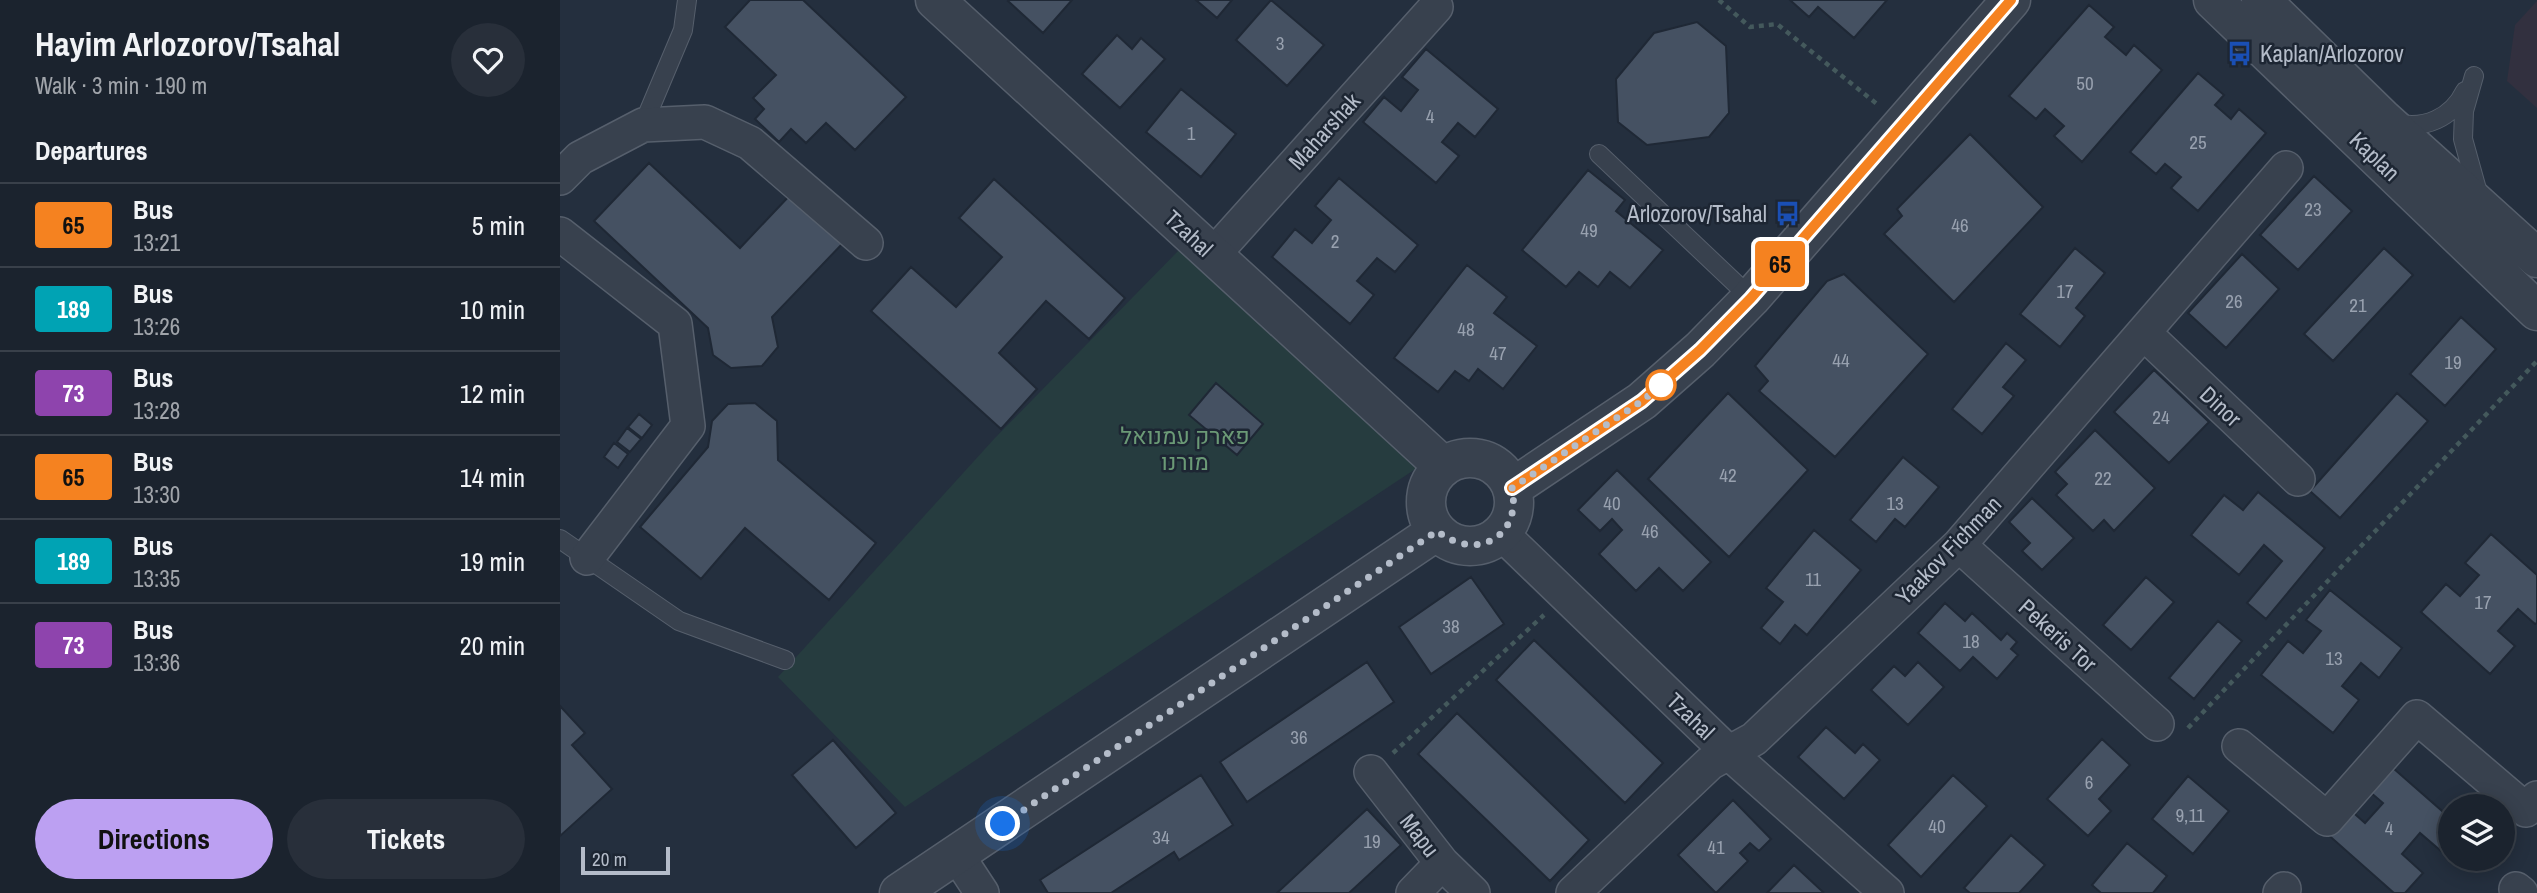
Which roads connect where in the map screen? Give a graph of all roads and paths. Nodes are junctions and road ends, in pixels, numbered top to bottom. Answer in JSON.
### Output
{"nodes":[{"id":1,"x":687,"y":0,"type":"edge"},
{"id":2,"x":1719,"y":0,"type":"edge"},
{"id":3,"x":2011,"y":0,"type":"edge"},
{"id":4,"x":2213,"y":0,"type":"edge"},
{"id":5,"x":2261,"y":0,"type":"edge"},
{"id":6,"x":940,"y":2,"type":"edge"},
{"id":7,"x":1436,"y":7,"type":"dead end"},
{"id":8,"x":2382,"y":118,"type":"junction"},
{"id":9,"x":643,"y":125,"type":"junction"},
{"id":10,"x":1902,"y":125,"type":"junction"},
{"id":11,"x":1599,"y":154,"type":"dead end"},
{"id":12,"x":2286,"y":169,"type":"dead end"},
{"id":13,"x":560,"y":178,"type":"edge"},
{"id":14,"x":2490,"y":214,"type":"junction"},
{"id":15,"x":560,"y":234,"type":"edge"},
{"id":16,"x":866,"y":243,"type":"dead end"},
{"id":17,"x":2534,"y":253,"type":"edge"},
{"id":18,"x":1213,"y":255,"type":"junction"},
{"id":19,"x":1751,"y":298,"type":"junction"},
{"id":20,"x":2537,"y":311,"type":"edge"},
{"id":21,"x":2144,"y":333,"type":"junction"},
{"id":22,"x":2537,"y":361,"type":"edge"},
{"id":23,"x":1443,"y":466,"type":"junction"},
{"id":24,"x":2298,"y":479,"type":"dead end"},
{"id":25,"x":1512,"y":488,"type":"junction"},
{"id":26,"x":1437,"y":531,"type":"junction"},
{"id":27,"x":1501,"y":533,"type":"junction"},
{"id":28,"x":560,"y":539,"type":"edge"},
{"id":29,"x":1959,"y":545,"type":"junction"},
{"id":30,"x":587,"y":558,"type":"junction"},
{"id":31,"x":1566,"y":596,"type":"junction"},
{"id":32,"x":785,"y":660,"type":"dead end"},
{"id":33,"x":2169,"y":730,"type":"joint"},
{"id":34,"x":2239,"y":746,"type":"dead end"},
{"id":35,"x":1729,"y":753,"type":"junction"},
{"id":36,"x":1371,"y":772,"type":"joint"},
{"id":37,"x":2537,"y":798,"type":"edge"},
{"id":38,"x":957,"y":855,"type":"junction"},
{"id":39,"x":1442,"y":863,"type":"junction"},
{"id":40,"x":899,"y":893,"type":"edge"},
{"id":41,"x":982,"y":893,"type":"edge"},
{"id":42,"x":1413,"y":893,"type":"edge"},
{"id":43,"x":1473,"y":893,"type":"edge"},
{"id":44,"x":1573,"y":893,"type":"edge"},
{"id":45,"x":1887,"y":893,"type":"edge"}],
"edges":[{"from":1,"to":9,"type":"lane"},
{"from":2,"to":10,"type":"path"},
{"from":3,"to":10,"type":"street"},
{"from":4,"to":20,"type":"street","name":"Kaplan"},
{"from":5,"to":8,"type":"street","name":"Kaplan"},
{"from":6,"to":18,"type":"street","name":"Tzahal"},
{"from":7,"to":18,"type":"street","name":"Maharshak"},
{"from":8,"to":14,"type":"street","name":"Kaplan"},
{"from":8,"to":14,"type":"lane"},
{"from":9,"to":13,"type":"street"},
{"from":9,"to":16,"type":"street"},
{"from":10,"to":19,"type":"street"},
{"from":11,"to":19,"type":"lane"},
{"from":12,"to":21,"type":"street","name":"Yaakov Fichman"},
{"from":14,"to":17,"type":"street","name":"Kaplan"},
{"from":15,"to":30,"type":"street"},
{"from":18,"to":23,"type":"street","name":"Tzahal"},
{"from":19,"to":25,"type":"street"},
{"from":21,"to":24,"type":"street","name":"Dinor"},
{"from":21,"to":29,"type":"street","name":"Yaakov Fichman"},
{"from":22,"to":33,"type":"path"},
{"from":23,"to":25,"type":"street"},
{"from":23,"to":26,"type":"street"},
{"from":25,"to":27,"type":"street"},
{"from":26,"to":27,"type":"street"},
{"from":26,"to":38,"type":"street"},
{"from":27,"to":31,"type":"street","name":"Tzahal"},
{"from":28,"to":30,"type":"lane"},
{"from":29,"to":33,"type":"street","name":"Pekeris Tor"},
{"from":29,"to":35,"type":"street","name":"Yaakov Fichman"},
{"from":30,"to":32,"type":"lane"},
{"from":31,"to":35,"type":"street","name":"Tzahal"},
{"from":31,"to":36,"type":"path"},
{"from":34,"to":37,"type":"street"},
{"from":35,"to":44,"type":"street","name":"Yaakov Fichman"},
{"from":35,"to":45,"type":"street","name":"Tzahal"},
{"from":36,"to":39,"type":"street","name":"Mapu"},
{"from":38,"to":40,"type":"street"},
{"from":38,"to":41,"type":"street"},
{"from":39,"to":42,"type":"street"},
{"from":39,"to":43,"type":"street","name":"Mapu"}]}
